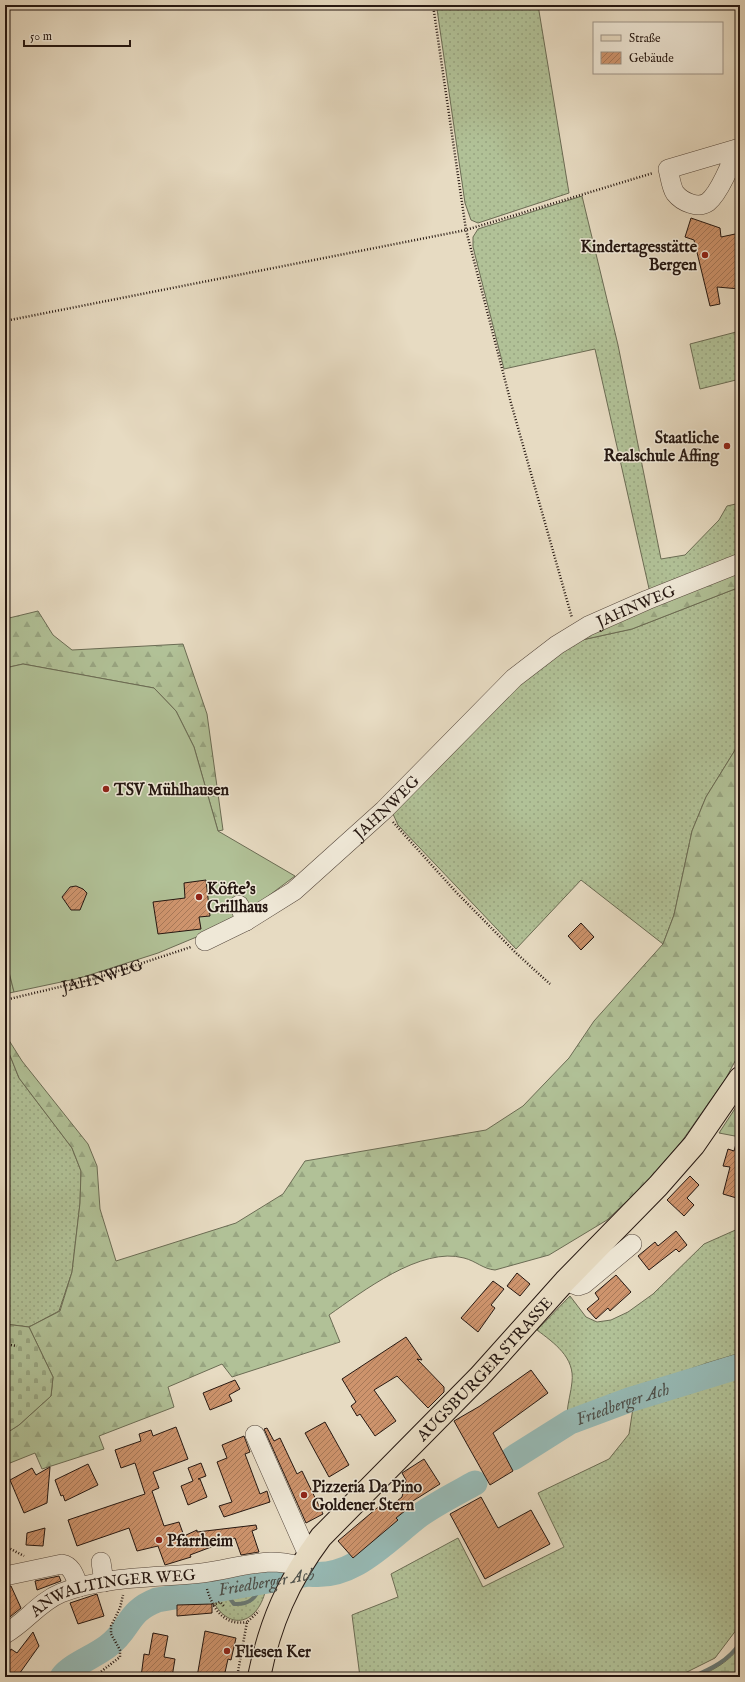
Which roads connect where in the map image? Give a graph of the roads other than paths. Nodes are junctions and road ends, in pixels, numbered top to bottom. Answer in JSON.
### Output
{"nodes":[{"id":1,"x":738,"y":149,"type":"edge"},
{"id":2,"x":740,"y":563,"type":"edge"},
{"id":3,"x":205,"y":941,"type":"road end"},
{"id":4,"x":740,"y":1078,"type":"edge"},
{"id":5,"x":632,"y":1244,"type":"dead end"},
{"id":6,"x":566,"y":1281,"type":"junction"},
{"id":7,"x":255,"y":1435,"type":"dead end"},
{"id":8,"x":101,"y":1562,"type":"dead end"},
{"id":9,"x":302,"y":1564,"type":"junction"},
{"id":10,"x":5,"y":1576,"type":"edge"},
{"id":11,"x":104,"y":1582,"type":"junction"},
{"id":12,"x":79,"y":1587,"type":"junction"},
{"id":13,"x":5,"y":1634,"type":"edge"},
{"id":14,"x":259,"y":1677,"type":"edge"}],
"edges":[{"from":1,"to":1,"type":"street"},
{"from":2,"to":3,"type":"street","name":"JAHNWEG"},
{"from":4,"to":6,"type":"main road","name":"AUGSBURGER STRASSE"},
{"from":5,"to":6,"type":"street"},
{"from":6,"to":9,"type":"main road","name":"AUGSBURGER STRASSE"},
{"from":7,"to":9,"type":"street"},
{"from":8,"to":11,"type":"street"},
{"from":9,"to":11,"type":"street","name":"ANWALTINGER WEG"},
{"from":9,"to":14,"type":"main road","name":"AUGSBURGER STRASSE"},
{"from":10,"to":12,"type":"street"},
{"from":11,"to":12,"type":"street","name":"ANWALTINGER WEG"},
{"from":12,"to":13,"type":"street","name":"ANWALTINGER WEG"}]}
